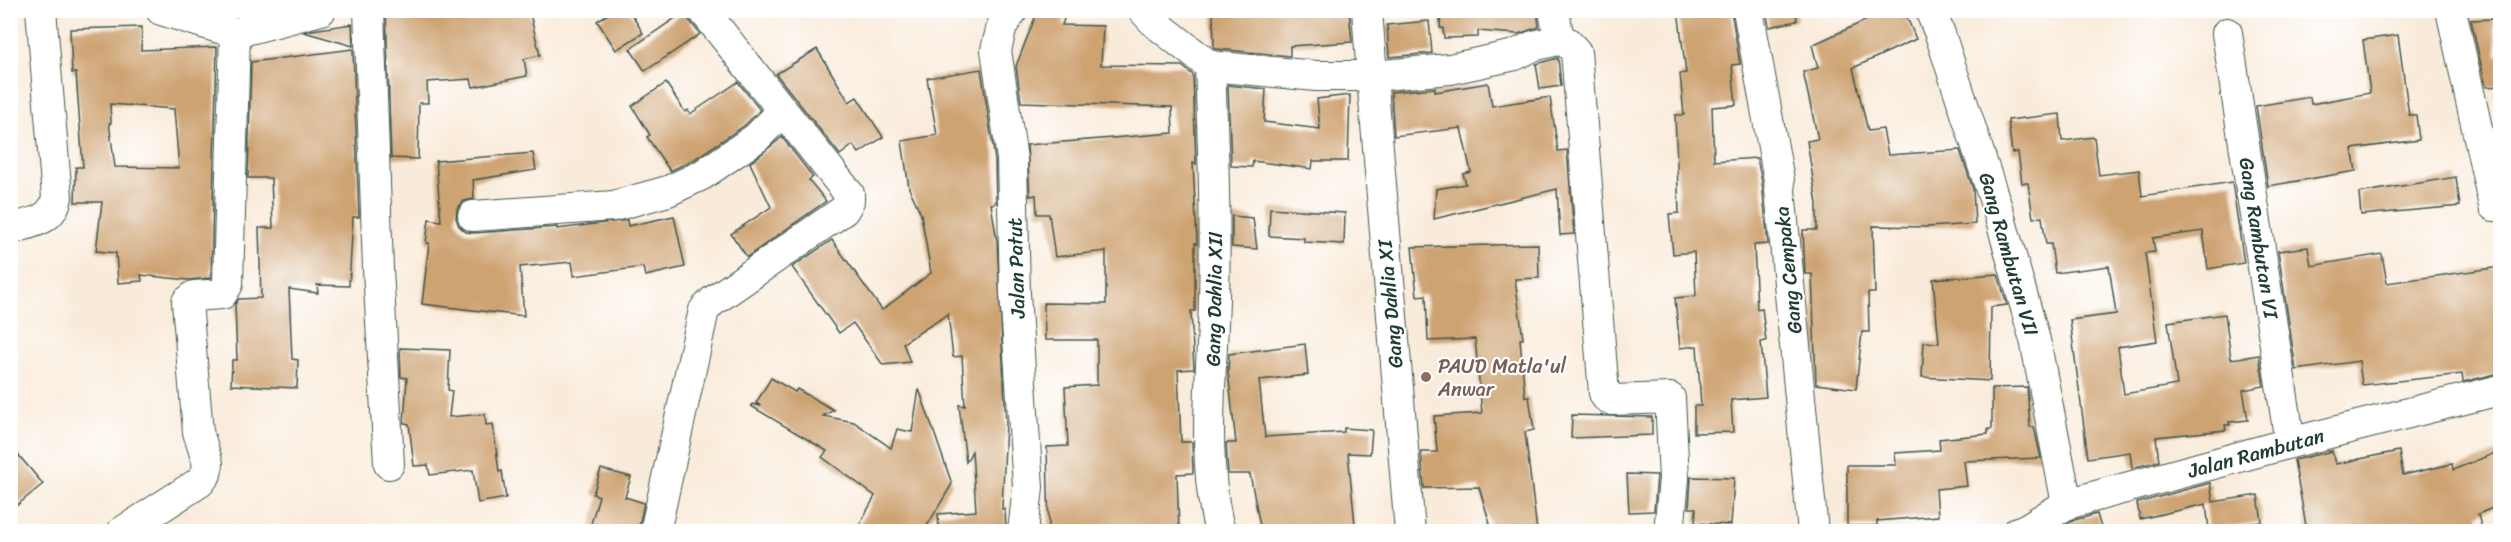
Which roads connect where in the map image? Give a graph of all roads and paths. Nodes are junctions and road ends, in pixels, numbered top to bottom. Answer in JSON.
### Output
{"nodes":[{"id":1,"x":41,"y":10,"type":"edge"},
{"id":2,"x":161,"y":10,"type":"edge"},
{"id":3,"x":369,"y":10,"type":"edge"},
{"id":4,"x":703,"y":10,"type":"edge"},
{"id":5,"x":1013,"y":10,"type":"edge"},
{"id":6,"x":1143,"y":10,"type":"edge"},
{"id":7,"x":1367,"y":10,"type":"edge"},
{"id":8,"x":1554,"y":10,"type":"edge"},
{"id":9,"x":1748,"y":10,"type":"edge"},
{"id":10,"x":1930,"y":10,"type":"edge"},
{"id":11,"x":2451,"y":10,"type":"edge"},
{"id":12,"x":305,"y":13,"type":"edge"},
{"id":13,"x":235,"y":33,"type":"junction"},
{"id":14,"x":2228,"y":33,"type":"dead end"},
{"id":15,"x":1558,"y":40,"type":"junction"},
{"id":16,"x":1210,"y":66,"type":"junction"},
{"id":17,"x":1372,"y":76,"type":"junction"},
{"id":18,"x":782,"y":112,"type":"junction"},
{"id":19,"x":2494,"y":206,"type":"dead end"},
{"id":20,"x":473,"y":216,"type":"dead end"},
{"id":21,"x":10,"y":229,"type":"edge"},
{"id":22,"x":2500,"y":390,"type":"edge"},
{"id":23,"x":2290,"y":443,"type":"junction"},
{"id":24,"x":389,"y":464,"type":"dead end"},
{"id":25,"x":2067,"y":504,"type":"junction"},
{"id":26,"x":123,"y":531,"type":"edge"},
{"id":27,"x":655,"y":531,"type":"edge"},
{"id":28,"x":1023,"y":531,"type":"edge"},
{"id":29,"x":1220,"y":531,"type":"edge"},
{"id":30,"x":1410,"y":531,"type":"edge"},
{"id":31,"x":1670,"y":531,"type":"edge"},
{"id":32,"x":1814,"y":531,"type":"edge"},
{"id":33,"x":2018,"y":531,"type":"edge"}],
"edges":[{"from":1,"to":21,"type":"street"},
{"from":2,"to":13,"type":"street"},
{"from":3,"to":24,"type":"street"},
{"from":4,"to":18,"type":"street"},
{"from":5,"to":28,"type":"street","name":"Jalan Patut"},
{"from":6,"to":16,"type":"street"},
{"from":7,"to":17,"type":"street","name":"Gang Dahlia XI"},
{"from":8,"to":15,"type":"street"},
{"from":9,"to":32,"type":"street","name":"Gang Cempaka"},
{"from":10,"to":25,"type":"street","name":"Gang Rambutan VII"},
{"from":11,"to":19,"type":"street"},
{"from":12,"to":13,"type":"street"},
{"from":13,"to":26,"type":"street"},
{"from":14,"to":23,"type":"street","name":"Gang Rambutan VI"},
{"from":15,"to":17,"type":"street"},
{"from":15,"to":31,"type":"street"},
{"from":16,"to":17,"type":"street"},
{"from":16,"to":29,"type":"street","name":"Gang Dahlia XII"},
{"from":17,"to":30,"type":"street","name":"Gang Dahlia XI"},
{"from":18,"to":20,"type":"street"},
{"from":18,"to":27,"type":"street"},
{"from":22,"to":23,"type":"street","name":"Jalan Rambutan"},
{"from":23,"to":25,"type":"street","name":"Jalan Rambutan"},
{"from":25,"to":33,"type":"street","name":"Jalan Rambutan"}]}
